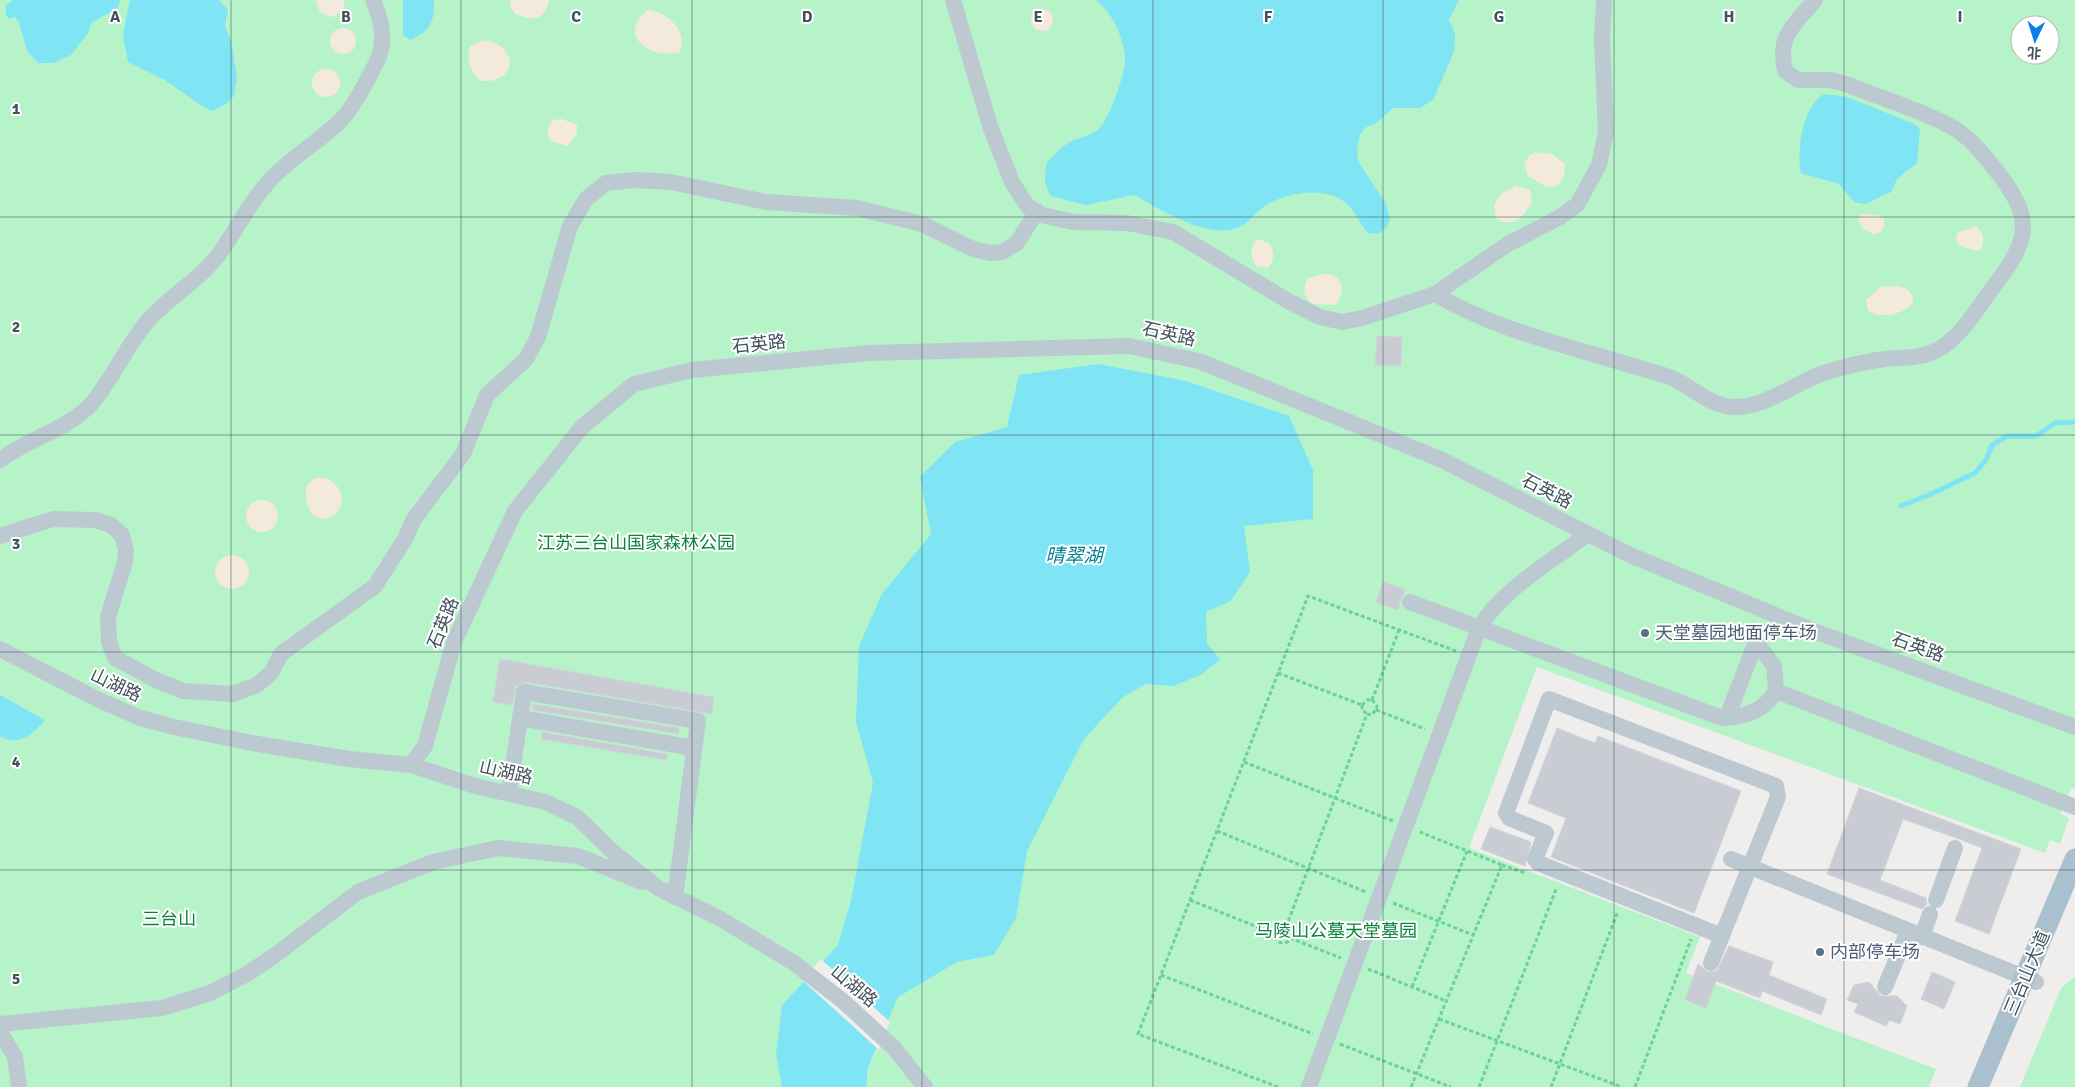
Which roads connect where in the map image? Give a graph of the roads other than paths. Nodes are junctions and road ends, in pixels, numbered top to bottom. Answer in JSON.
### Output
{"nodes":[{"id":1,"x":373,"y":0,"type":"edge"},
{"id":2,"x":953,"y":0,"type":"edge"},
{"id":3,"x":1604,"y":0,"type":"edge"},
{"id":4,"x":1815,"y":0,"type":"edge"},
{"id":5,"x":1036,"y":211,"type":"junction"},
{"id":6,"x":1435,"y":294,"type":"junction"},
{"id":7,"x":0,"y":460,"type":"edge"},
{"id":8,"x":1587,"y":534,"type":"junction"},
{"id":9,"x":0,"y":536,"type":"edge"},
{"id":10,"x":1410,"y":602,"type":"dead end"},
{"id":11,"x":1479,"y":628,"type":"junction"},
{"id":12,"x":0,"y":650,"type":"edge"},
{"id":13,"x":1776,"y":691,"type":"junction"},
{"id":14,"x":1727,"y":717,"type":"junction"},
{"id":15,"x":520,"y":718,"type":"junction"},
{"id":16,"x":2075,"y":727,"type":"edge"},
{"id":17,"x":694,"y":748,"type":"junction"},
{"id":18,"x":411,"y":765,"type":"junction"},
{"id":19,"x":509,"y":792,"type":"junction"},
{"id":20,"x":2075,"y":807,"type":"edge"},
{"id":21,"x":1955,"y":848,"type":"dead end"},
{"id":22,"x":1731,"y":859,"type":"dead end"},
{"id":23,"x":2074,"y":862,"type":"edge"},
{"id":24,"x":1750,"y":867,"type":"junction"},
{"id":25,"x":658,"y":888,"type":"junction"},
{"id":26,"x":2075,"y":891,"type":"edge"},
{"id":27,"x":675,"y":897,"type":"junction"},
{"id":28,"x":1915,"y":934,"type":"junction"},
{"id":29,"x":1722,"y":936,"type":"junction"},
{"id":30,"x":1711,"y":963,"type":"dead end"},
{"id":31,"x":2030,"y":980,"type":"junction"},
{"id":32,"x":1885,"y":987,"type":"dead end"},
{"id":33,"x":0,"y":1024,"type":"edge"},
{"id":34,"x":0,"y":1032,"type":"edge"},
{"id":35,"x":19,"y":1087,"type":"edge"},
{"id":36,"x":925,"y":1087,"type":"edge"},
{"id":37,"x":1309,"y":1087,"type":"edge"},
{"id":38,"x":1978,"y":1087,"type":"edge"},
{"id":39,"x":1992,"y":1087,"type":"edge"}],
"edges":[{"from":1,"to":7,"type":"street"},
{"from":2,"to":5,"type":"street"},
{"from":3,"to":6,"type":"street"},
{"from":4,"to":6,"type":"street"},
{"from":5,"to":6,"type":"street"},
{"from":5,"to":9,"type":"street"},
{"from":8,"to":11,"type":"street"},
{"from":8,"to":16,"type":"street","name":"石英路"},
{"from":8,"to":18,"type":"street","name":"石英路"},
{"from":10,"to":11,"type":"street"},
{"from":11,"to":14,"type":"street"},
{"from":11,"to":37,"type":"street"},
{"from":12,"to":18,"type":"street","name":"山湖路"},
{"from":13,"to":14,"type":"street"},
{"from":13,"to":14,"type":"street"},
{"from":13,"to":20,"type":"street"},
{"from":15,"to":17,"type":"street"},
{"from":15,"to":17,"type":"street"},
{"from":15,"to":19,"type":"street"},
{"from":17,"to":27,"type":"street"},
{"from":18,"to":19,"type":"street","name":"山湖路"},
{"from":19,"to":25,"type":"street","name":"山湖路"},
{"from":21,"to":28,"type":"street"},
{"from":22,"to":24,"type":"street"},
{"from":23,"to":31,"type":"main road","name":"三台山大道"},
{"from":24,"to":28,"type":"street"},
{"from":24,"to":29,"type":"street"},
{"from":24,"to":29,"type":"street"},
{"from":25,"to":27,"type":"street","name":"山湖路"},
{"from":25,"to":33,"type":"street"},
{"from":26,"to":31,"type":"main road","name":"三台山大道"},
{"from":27,"to":36,"type":"street","name":"山湖路"},
{"from":28,"to":31,"type":"street"},
{"from":28,"to":32,"type":"street"},
{"from":29,"to":30,"type":"street"},
{"from":31,"to":38,"type":"main road","name":"三台山大道"},
{"from":31,"to":39,"type":"main road","name":"三台山大道"},
{"from":34,"to":35,"type":"street"}]}
